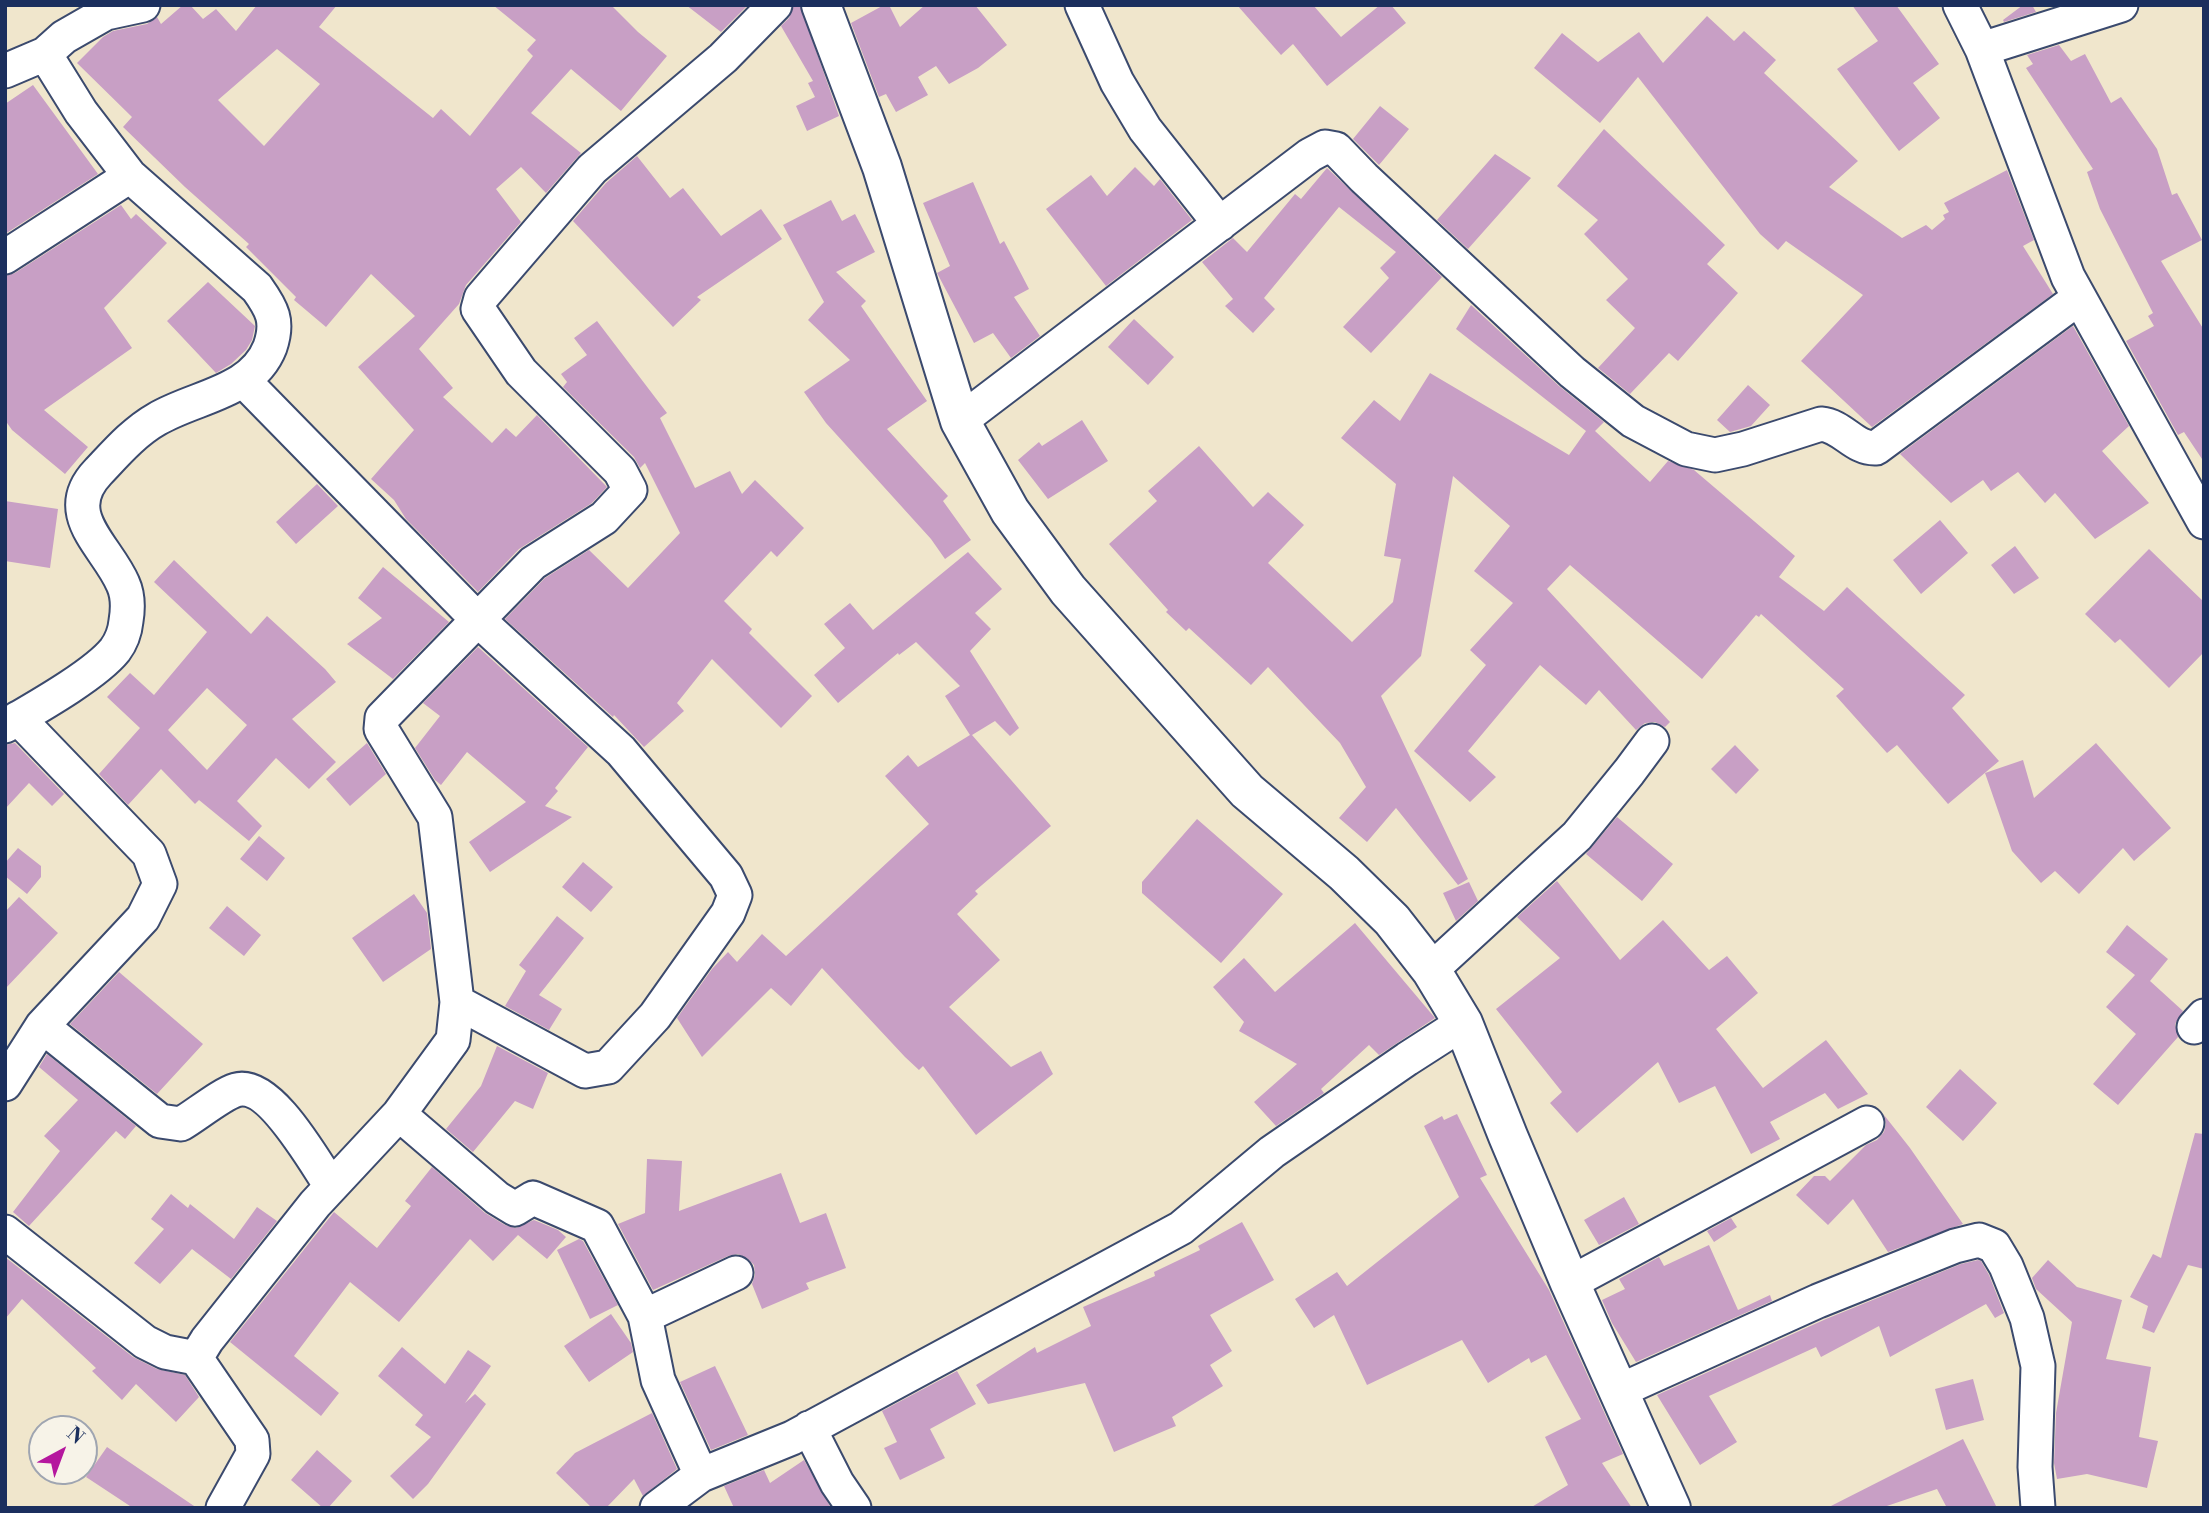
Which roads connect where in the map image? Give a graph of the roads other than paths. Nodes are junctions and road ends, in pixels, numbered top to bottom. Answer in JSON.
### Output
{"nodes":[{"id":1,"x":143,"y":5,"type":"edge"},
{"id":2,"x":775,"y":5,"type":"edge"},
{"id":3,"x":821,"y":5,"type":"edge"},
{"id":4,"x":1082,"y":5,"type":"edge"},
{"id":5,"x":1960,"y":5,"type":"edge"},
{"id":6,"x":2121,"y":5,"type":"edge"},
{"id":7,"x":1983,"y":49,"type":"junction"},
{"id":8,"x":45,"y":54,"type":"junction"},
{"id":9,"x":5,"y":71,"type":"edge"},
{"id":10,"x":130,"y":176,"type":"junction"},
{"id":11,"x":1220,"y":224,"type":"junction"},
{"id":12,"x":5,"y":257,"type":"edge"},
{"id":13,"x":2079,"y":298,"type":"junction"},
{"id":14,"x":244,"y":382,"type":"junction"},
{"id":15,"x":960,"y":421,"type":"junction"},
{"id":16,"x":2204,"y":522,"type":"edge"},
{"id":17,"x":477,"y":620,"type":"junction"},
{"id":18,"x":12,"y":722,"type":"edge"},
{"id":19,"x":1652,"y":741,"type":"dead end"},
{"id":20,"x":1431,"y":970,"type":"junction"},
{"id":21,"x":457,"y":1002,"type":"junction"},
{"id":22,"x":1464,"y":1023,"type":"junction"},
{"id":23,"x":42,"y":1026,"type":"junction"},
{"id":24,"x":5,"y":1084,"type":"edge"},
{"id":25,"x":399,"y":1114,"type":"junction"},
{"id":26,"x":1867,"y":1123,"type":"dead end"},
{"id":27,"x":331,"y":1186,"type":"junction"},
{"id":28,"x":5,"y":1232,"type":"edge"},
{"id":29,"x":736,"y":1273,"type":"dead end"},
{"id":30,"x":1570,"y":1283,"type":"junction"},
{"id":31,"x":645,"y":1316,"type":"junction"},
{"id":32,"x":196,"y":1358,"type":"junction"},
{"id":33,"x":1619,"y":1391,"type":"junction"},
{"id":34,"x":809,"y":1428,"type":"junction"},
{"id":35,"x":701,"y":1475,"type":"junction"},
{"id":36,"x":223,"y":1508,"type":"edge"},
{"id":37,"x":657,"y":1508,"type":"edge"},
{"id":38,"x":854,"y":1508,"type":"edge"},
{"id":39,"x":1671,"y":1508,"type":"edge"},
{"id":40,"x":2038,"y":1508,"type":"edge"}],
"edges":[{"from":1,"to":8,"type":"street"},
{"from":2,"to":17,"type":"street"},
{"from":3,"to":15,"type":"main road"},
{"from":4,"to":11,"type":"street"},
{"from":5,"to":7,"type":"street"},
{"from":6,"to":7,"type":"street"},
{"from":7,"to":13,"type":"street"},
{"from":8,"to":9,"type":"street"},
{"from":8,"to":10,"type":"street"},
{"from":10,"to":12,"type":"street"},
{"from":10,"to":14,"type":"street"},
{"from":11,"to":13,"type":"street"},
{"from":11,"to":15,"type":"street"},
{"from":13,"to":16,"type":"street"},
{"from":14,"to":17,"type":"street"},
{"from":14,"to":18,"type":"street"},
{"from":15,"to":20,"type":"main road"},
{"from":17,"to":21,"type":"street"},
{"from":17,"to":21,"type":"street"},
{"from":18,"to":23,"type":"street"},
{"from":19,"to":20,"type":"street"},
{"from":20,"to":22,"type":"main road"},
{"from":21,"to":25,"type":"street"},
{"from":22,"to":30,"type":"main road"},
{"from":22,"to":34,"type":"street"},
{"from":23,"to":24,"type":"street"},
{"from":23,"to":27,"type":"street"},
{"from":25,"to":27,"type":"street"},
{"from":25,"to":31,"type":"street"},
{"from":26,"to":30,"type":"street"},
{"from":27,"to":32,"type":"street"},
{"from":28,"to":32,"type":"street"},
{"from":29,"to":31,"type":"street"},
{"from":30,"to":33,"type":"main road"},
{"from":31,"to":35,"type":"street"},
{"from":32,"to":36,"type":"street"},
{"from":33,"to":39,"type":"main road"},
{"from":33,"to":40,"type":"street"},
{"from":34,"to":35,"type":"street"},
{"from":34,"to":38,"type":"street"},
{"from":35,"to":37,"type":"street"}]}
